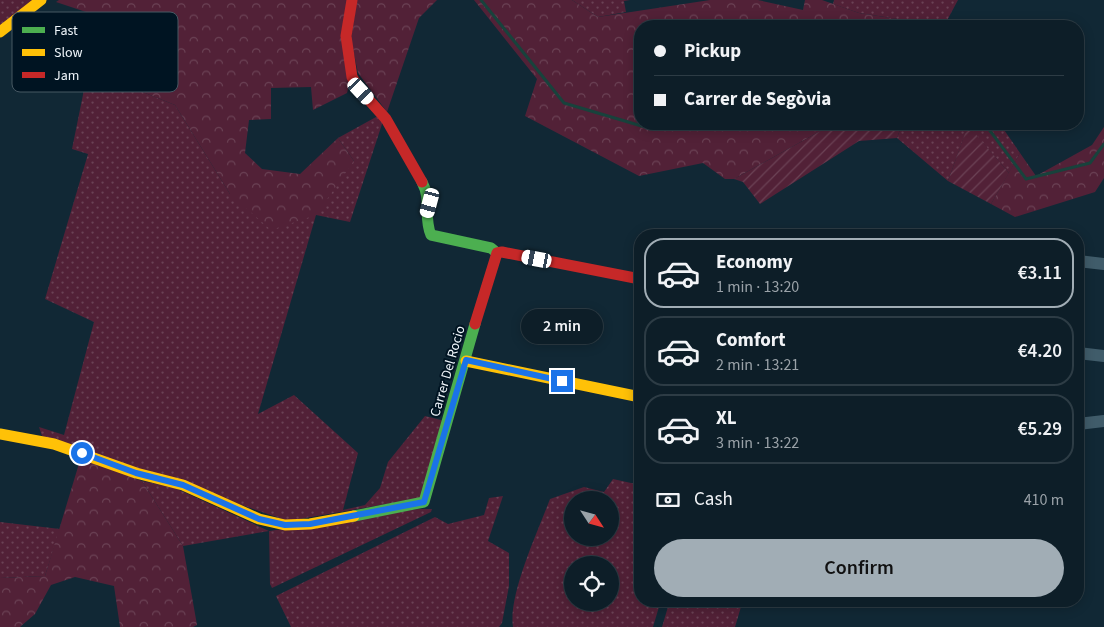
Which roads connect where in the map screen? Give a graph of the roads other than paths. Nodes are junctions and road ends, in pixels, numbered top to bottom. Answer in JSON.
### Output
{"nodes":[{"id":1,"x":41,"y":0,"type":"edge"},
{"id":2,"x":352,"y":0,"type":"edge"},
{"id":3,"x":26,"y":12,"type":"edge"},
{"id":4,"x":12,"y":23,"type":"edge"},
{"id":5,"x":0,"y":32,"type":"edge"},
{"id":6,"x":500,"y":253,"type":"junction"},
{"id":7,"x":1103,"y":260,"type":"edge"},
{"id":8,"x":1084,"y":261,"type":"edge"},
{"id":9,"x":634,"y":278,"type":"edge"},
{"id":10,"x":1084,"y":354,"type":"edge"},
{"id":11,"x":1104,"y":356,"type":"edge"},
{"id":12,"x":466,"y":360,"type":"junction"},
{"id":13,"x":634,"y":396,"type":"edge"},
{"id":14,"x":1104,"y":421,"type":"edge"},
{"id":15,"x":1084,"y":423,"type":"edge"},
{"id":16,"x":0,"y":434,"type":"edge"}],
"edges":[{"from":1,"to":3,"type":"street"},
{"from":2,"to":6,"type":"street"},
{"from":4,"to":5,"type":"street"},
{"from":6,"to":9,"type":"street"},
{"from":6,"to":12,"type":"street","name":"Carrer Del Rocio"},
{"from":7,"to":8,"type":"street"},
{"from":10,"to":11,"type":"street"},
{"from":12,"to":13,"type":"street"},
{"from":12,"to":16,"type":"street","name":"Carrer Del Rocio"},
{"from":14,"to":15,"type":"street"}]}
